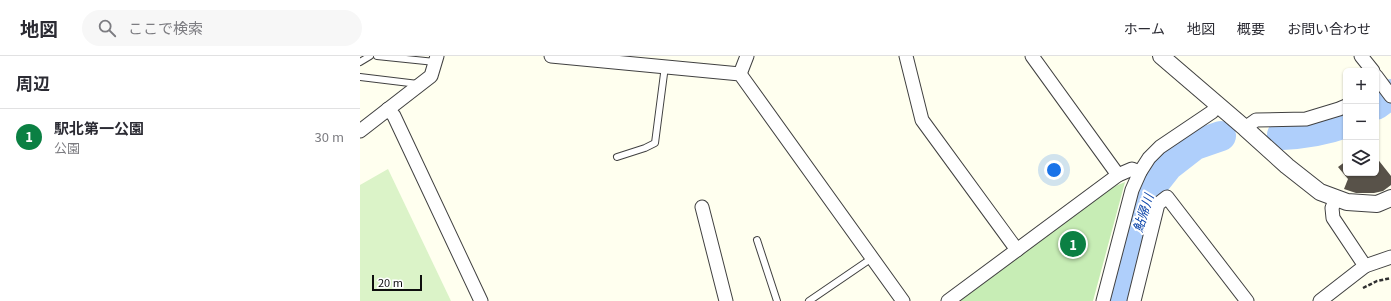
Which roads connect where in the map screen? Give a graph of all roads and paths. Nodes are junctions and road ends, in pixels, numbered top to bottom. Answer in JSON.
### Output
{"nodes":[{"id":1,"x":370,"y":56,"type":"edge"},
{"id":2,"x":376,"y":56,"type":"edge"},
{"id":3,"x":551,"y":56,"type":"edge"},
{"id":4,"x":747,"y":56,"type":"edge"},
{"id":5,"x":906,"y":56,"type":"edge"},
{"id":6,"x":1032,"y":56,"type":"edge"},
{"id":7,"x":1161,"y":56,"type":"edge"},
{"id":8,"x":1361,"y":56,"type":"edge"},
{"id":9,"x":568,"y":57,"type":"edge"},
{"id":10,"x":436,"y":59,"type":"edge"},
{"id":11,"x":360,"y":62,"type":"edge"},
{"id":12,"x":665,"y":66,"type":"junction"},
{"id":13,"x":1370,"y":68,"type":"edge"},
{"id":14,"x":740,"y":74,"type":"junction"},
{"id":15,"x":360,"y":77,"type":"edge"},
{"id":16,"x":421,"y":84,"type":"junction"},
{"id":17,"x":1218,"y":104,"type":"junction"},
{"id":18,"x":1343,"y":107,"type":"edge"},
{"id":19,"x":388,"y":109,"type":"junction"},
{"id":20,"x":1245,"y":128,"type":"junction"},
{"id":21,"x":360,"y":131,"type":"edge"},
{"id":22,"x":618,"y":157,"type":"dead end"},
{"id":23,"x":1140,"y":172,"type":"junction"},
{"id":24,"x":1118,"y":175,"type":"junction"},
{"id":25,"x":1336,"y":198,"type":"junction"},
{"id":26,"x":1391,"y":198,"type":"edge"},
{"id":27,"x":702,"y":207,"type":"dead end"},
{"id":28,"x":757,"y":240,"type":"dead end"},
{"id":29,"x":1017,"y":250,"type":"junction"},
{"id":30,"x":1391,"y":257,"type":"edge"},
{"id":31,"x":872,"y":258,"type":"junction"},
{"id":32,"x":1365,"y":266,"type":"junction"},
{"id":33,"x":1391,"y":278,"type":"edge"},
{"id":34,"x":1357,"y":291,"type":"dead end"},
{"id":35,"x":481,"y":301,"type":"edge"},
{"id":36,"x":726,"y":301,"type":"edge"},
{"id":37,"x":777,"y":301,"type":"edge"},
{"id":38,"x":809,"y":301,"type":"edge"},
{"id":39,"x":903,"y":301,"type":"edge"},
{"id":40,"x":948,"y":301,"type":"edge"},
{"id":41,"x":1103,"y":301,"type":"edge"},
{"id":42,"x":1134,"y":301,"type":"edge"},
{"id":43,"x":1247,"y":301,"type":"edge"},
{"id":44,"x":1320,"y":301,"type":"edge"}],
"edges":[{"from":1,"to":11,"type":"lane"},
{"from":2,"to":10,"type":"lane"},
{"from":3,"to":9,"type":"street"},
{"from":4,"to":14,"type":"street"},
{"from":5,"to":29,"type":"street"},
{"from":6,"to":24,"type":"street"},
{"from":7,"to":17,"type":"street"},
{"from":8,"to":13,"type":"street"},
{"from":9,"to":12,"type":"street"},
{"from":10,"to":16,"type":"street"},
{"from":12,"to":14,"type":"street"},
{"from":12,"to":22,"type":"lane"},
{"from":14,"to":31,"type":"street"},
{"from":15,"to":16,"type":"lane"},
{"from":16,"to":19,"type":"street"},
{"from":17,"to":20,"type":"street"},
{"from":17,"to":23,"type":"street"},
{"from":18,"to":20,"type":"street"},
{"from":19,"to":21,"type":"street"},
{"from":19,"to":35,"type":"street"},
{"from":20,"to":25,"type":"street"},
{"from":23,"to":24,"type":"street"},
{"from":23,"to":41,"type":"street"},
{"from":24,"to":29,"type":"street"},
{"from":25,"to":26,"type":"street"},
{"from":25,"to":32,"type":"street"},
{"from":27,"to":36,"type":"street"},
{"from":28,"to":37,"type":"lane"},
{"from":29,"to":40,"type":"street"},
{"from":30,"to":32,"type":"street"},
{"from":31,"to":38,"type":"lane"},
{"from":31,"to":39,"type":"street"},
{"from":32,"to":44,"type":"street"},
{"from":33,"to":34,"type":"path"},
{"from":42,"to":43,"type":"street"}]}
